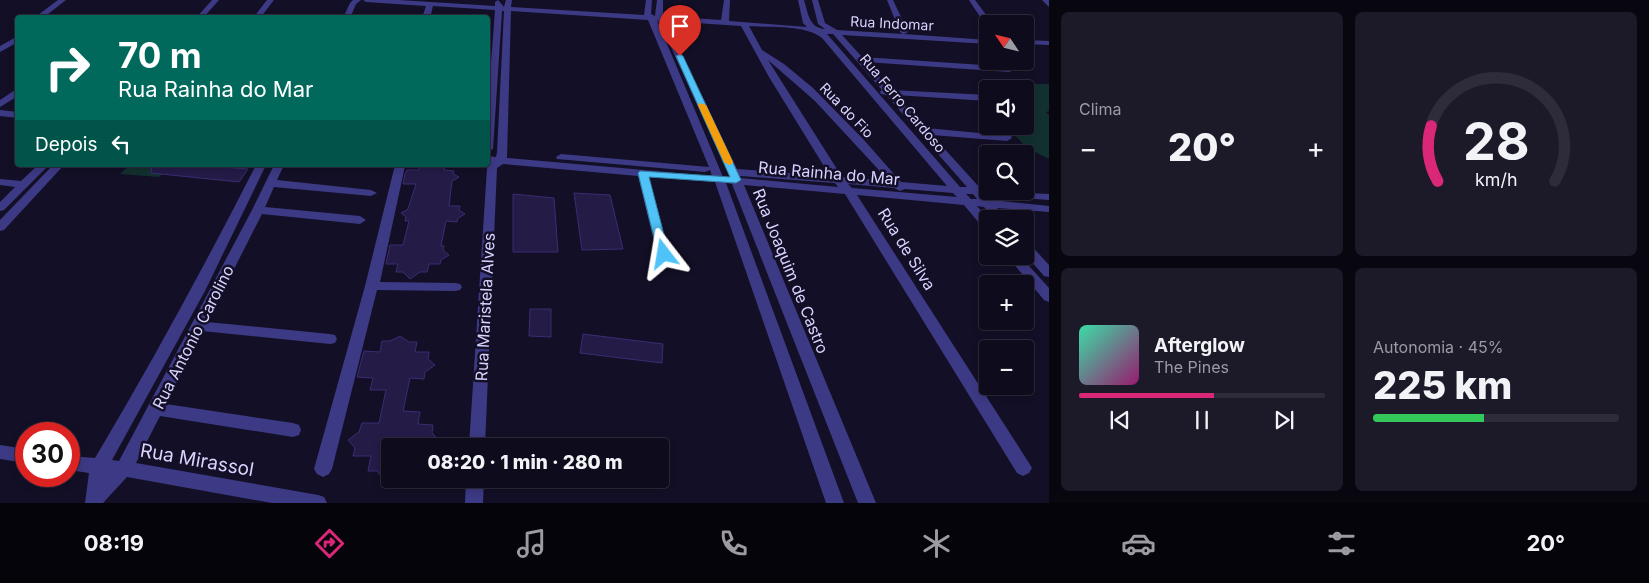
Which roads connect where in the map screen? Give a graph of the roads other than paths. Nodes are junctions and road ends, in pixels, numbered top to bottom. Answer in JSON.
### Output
{"nodes":[{"id":1,"x":63,"y":0,"type":"edge"},
{"id":2,"x":71,"y":0,"type":"edge"},
{"id":3,"x":216,"y":0,"type":"edge"},
{"id":4,"x":271,"y":0,"type":"edge"},
{"id":5,"x":366,"y":0,"type":"edge"},
{"id":6,"x":649,"y":0,"type":"edge"},
{"id":7,"x":660,"y":0,"type":"edge"},
{"id":8,"x":726,"y":0,"type":"edge"},
{"id":9,"x":801,"y":0,"type":"edge"},
{"id":10,"x":805,"y":0,"type":"edge"},
{"id":11,"x":815,"y":0,"type":"edge"},
{"id":12,"x":890,"y":0,"type":"edge"},
{"id":13,"x":972,"y":0,"type":"edge"},
{"id":14,"x":1045,"y":0,"type":"edge"},
{"id":15,"x":354,"y":1,"type":"edge"},
{"id":16,"x":430,"y":4,"type":"junction"},
{"id":17,"x":499,"y":4,"type":"edge"},
{"id":18,"x":508,"y":4,"type":"edge"},
{"id":19,"x":1049,"y":5,"type":"edge"},
{"id":20,"x":803,"y":10,"type":"junction"},
{"id":21,"x":818,"y":12,"type":"junction"},
{"id":22,"x":41,"y":15,"type":"edge"},
{"id":23,"x":51,"y":15,"type":"edge"},
{"id":24,"x":202,"y":15,"type":"edge"},
{"id":25,"x":258,"y":15,"type":"edge"},
{"id":26,"x":347,"y":15,"type":"edge"},
{"id":27,"x":427,"y":15,"type":"edge"},
{"id":28,"x":983,"y":15,"type":"edge"},
{"id":29,"x":656,"y":18,"type":"junction"},
{"id":30,"x":724,"y":22,"type":"junction"},
{"id":31,"x":744,"y":24,"type":"junction"},
{"id":32,"x":809,"y":25,"type":"junction"},
{"id":33,"x":795,"y":27,"type":"junction"},
{"id":34,"x":822,"y":29,"type":"junction"},
{"id":35,"x":835,"y":32,"type":"junction"},
{"id":36,"x":904,"y":32,"type":"junction"},
{"id":37,"x":15,"y":33,"type":"edge"},
{"id":38,"x":979,"y":36,"type":"edge"},
{"id":39,"x":15,"y":40,"type":"edge"},
{"id":40,"x":979,"y":41,"type":"edge"},
{"id":41,"x":1034,"y":42,"type":"edge"},
{"id":42,"x":0,"y":43,"type":"edge"},
{"id":43,"x":1049,"y":43,"type":"edge"},
{"id":44,"x":0,"y":50,"type":"edge"},
{"id":45,"x":761,"y":52,"type":"junction"},
{"id":46,"x":857,"y":59,"type":"junction"},
{"id":47,"x":979,"y":68,"type":"edge"},
{"id":48,"x":491,"y":77,"type":"edge"},
{"id":49,"x":871,"y":91,"type":"junction"},
{"id":50,"x":15,"y":92,"type":"edge"},
{"id":51,"x":888,"y":92,"type":"junction"},
{"id":52,"x":979,"y":97,"type":"edge"},
{"id":53,"x":490,"y":101,"type":"edge"},
{"id":54,"x":0,"y":104,"type":"edge"},
{"id":55,"x":0,"y":114,"type":"edge"},
{"id":56,"x":15,"y":115,"type":"edge"},
{"id":57,"x":923,"y":131,"type":"junction"},
{"id":58,"x":1007,"y":138,"type":"dead end"},
{"id":59,"x":494,"y":160,"type":"edge"},
{"id":60,"x":42,"y":167,"type":"edge"},
{"id":61,"x":57,"y":167,"type":"edge"},
{"id":62,"x":260,"y":167,"type":"edge"},
{"id":63,"x":278,"y":167,"type":"edge"},
{"id":64,"x":400,"y":167,"type":"edge"},
{"id":65,"x":643,"y":173,"type":"junction"},
{"id":66,"x":717,"y":174,"type":"junction"},
{"id":67,"x":735,"y":176,"type":"junction"},
{"id":68,"x":838,"y":180,"type":"junction"},
{"id":69,"x":0,"y":182,"type":"edge"},
{"id":70,"x":271,"y":183,"type":"junction"},
{"id":71,"x":23,"y":184,"type":"junction"},
{"id":72,"x":897,"y":185,"type":"junction"},
{"id":73,"x":956,"y":190,"type":"junction"},
{"id":74,"x":978,"y":192,"type":"junction"},
{"id":75,"x":371,"y":193,"type":"dead end"},
{"id":76,"x":850,"y":193,"type":"junction"},
{"id":77,"x":906,"y":196,"type":"junction"},
{"id":78,"x":1049,"y":197,"type":"edge"},
{"id":79,"x":965,"y":201,"type":"junction"},
{"id":80,"x":987,"y":203,"type":"junction"},
{"id":81,"x":0,"y":208,"type":"edge"},
{"id":82,"x":1049,"y":209,"type":"edge"},
{"id":83,"x":258,"y":210,"type":"junction"},
{"id":84,"x":993,"y":210,"type":"edge"},
{"id":85,"x":979,"y":216,"type":"edge"},
{"id":86,"x":360,"y":220,"type":"dead end"},
{"id":87,"x":0,"y":227,"type":"edge"},
{"id":88,"x":664,"y":254,"type":"dead end"},
{"id":89,"x":1034,"y":256,"type":"edge"},
{"id":90,"x":1021,"y":265,"type":"edge"},
{"id":91,"x":1049,"y":273,"type":"edge"},
{"id":92,"x":372,"y":286,"type":"junction"},
{"id":93,"x":455,"y":287,"type":"dead end"},
{"id":94,"x":198,"y":290,"type":"junction"},
{"id":95,"x":217,"y":291,"type":"junction"},
{"id":96,"x":1049,"y":297,"type":"edge"},
{"id":97,"x":199,"y":326,"type":"junction"},
{"id":98,"x":330,"y":339,"type":"dead end"},
{"id":99,"x":156,"y":409,"type":"junction"},
{"id":100,"x":293,"y":430,"type":"dead end"},
{"id":101,"x":477,"y":438,"type":"edge"},
{"id":102,"x":0,"y":452,"type":"edge"},
{"id":103,"x":15,"y":454,"type":"edge"},
{"id":104,"x":80,"y":464,"type":"edge"},
{"id":105,"x":99,"y":467,"type":"junction"},
{"id":106,"x":1023,"y":468,"type":"dead end"},
{"id":107,"x":124,"y":469,"type":"junction"},
{"id":108,"x":323,"y":469,"type":"dead end"},
{"id":109,"x":475,"y":488,"type":"edge"},
{"id":110,"x":93,"y":501,"type":"edge"},
{"id":111,"x":318,"y":503,"type":"edge"},
{"id":112,"x":474,"y":503,"type":"edge"},
{"id":113,"x":835,"y":503,"type":"edge"},
{"id":114,"x":867,"y":503,"type":"edge"}],
"edges":[{"from":1,"to":22,"type":"street"},
{"from":2,"to":23,"type":"street"},
{"from":3,"to":24,"type":"street"},
{"from":4,"to":25,"type":"street"},
{"from":5,"to":16,"type":"street","name":"Rua Indomar"},
{"from":6,"to":29,"type":"street","name":"Rua Joaquim de Castro"},
{"from":7,"to":29,"type":"street","name":"Rua Joaquim de Castro"},
{"from":8,"to":30,"type":"street"},
{"from":9,"to":20,"type":"street"},
{"from":10,"to":11,"type":"street"},
{"from":11,"to":21,"type":"street","name":"Rua Ferro Cardoso"},
{"from":12,"to":36,"type":"street"},
{"from":13,"to":28,"type":"street"},
{"from":14,"to":19,"type":"street"},
{"from":15,"to":26,"type":"street"},
{"from":16,"to":17,"type":"street","name":"Rua Indomar"},
{"from":16,"to":27,"type":"street"},
{"from":17,"to":18,"type":"street","name":"Rua Indomar"},
{"from":17,"to":48,"type":"street"},
{"from":18,"to":29,"type":"street","name":"Rua Indomar"},
{"from":18,"to":59,"type":"street","name":"Rua Maristela Alves"},
{"from":20,"to":21,"type":"street"},
{"from":20,"to":32,"type":"street"},
{"from":21,"to":34,"type":"street","name":"Rua Ferro Cardoso"},
{"from":29,"to":30,"type":"street","name":"Rua Indomar"},
{"from":29,"to":66,"type":"street","name":"Rua Joaquim de Castro"},
{"from":29,"to":67,"type":"street","name":"Rua Joaquim de Castro"},
{"from":30,"to":31,"type":"street","name":"Rua Indomar"},
{"from":31,"to":33,"type":"street","name":"Rua Indomar"},
{"from":31,"to":45,"type":"street","name":"Rua de Silva"},
{"from":32,"to":33,"type":"street","name":"Rua Indomar"},
{"from":32,"to":34,"type":"street","name":"Rua Ferro Cardoso"},
{"from":33,"to":34,"type":"street","name":"Rua Indomar"},
{"from":34,"to":35,"type":"street","name":"Rua Ferro Cardoso"},
{"from":34,"to":36,"type":"street","name":"Rua Indomar"},
{"from":34,"to":49,"type":"street","name":"Rua Ferro Cardoso"},
{"from":35,"to":40,"type":"street","name":"Rua Indomar"},
{"from":35,"to":46,"type":"street","name":"Rua Ferro Cardoso"},
{"from":36,"to":38,"type":"street","name":"Rua Indomar"},
{"from":37,"to":42,"type":"street"},
{"from":39,"to":44,"type":"street"},
{"from":41,"to":43,"type":"street"},
{"from":45,"to":68,"type":"street","name":"Rua de Silva"},
{"from":45,"to":72,"type":"street","name":"Rua do Fio"},
{"from":46,"to":47,"type":"street"},
{"from":46,"to":51,"type":"street","name":"Rua Ferro Cardoso"},
{"from":48,"to":53,"type":"street"},
{"from":49,"to":51,"type":"street"},
{"from":49,"to":73,"type":"street","name":"Rua Ferro Cardoso"},
{"from":50,"to":54,"type":"street"},
{"from":51,"to":52,"type":"street"},
{"from":51,"to":57,"type":"street","name":"Rua Ferro Cardoso"},
{"from":55,"to":56,"type":"street"},
{"from":57,"to":58,"type":"street"},
{"from":57,"to":74,"type":"street","name":"Rua Ferro Cardoso"},
{"from":59,"to":65,"type":"street","name":"Rua Rainha do Mar"},
{"from":59,"to":66,"type":"street","name":"Rua Rainha do Mar"},
{"from":59,"to":101,"type":"street","name":"Rua Maristela Alves"},
{"from":60,"to":71,"type":"street"},
{"from":61,"to":87,"type":"street"},
{"from":62,"to":94,"type":"street","name":"Rua Antonio Carolino"},
{"from":63,"to":70,"type":"street","name":"Rua Antonio Carolino"},
{"from":64,"to":92,"type":"street"},
{"from":65,"to":66,"type":"street","name":"Rua Rainha do Mar"},
{"from":65,"to":88,"type":"street"},
{"from":66,"to":67,"type":"street","name":"Rua Rainha do Mar"},
{"from":66,"to":113,"type":"street","name":"Rua Joaquim de Castro"},
{"from":67,"to":68,"type":"street","name":"Rua Rainha do Mar"},
{"from":67,"to":76,"type":"street","name":"Rua Rainha do Mar"},
{"from":67,"to":114,"type":"street","name":"Rua Joaquim de Castro"},
{"from":68,"to":72,"type":"street","name":"Rua Rainha do Mar"},
{"from":68,"to":76,"type":"street","name":"Rua de Silva"},
{"from":69,"to":71,"type":"street"},
{"from":70,"to":75,"type":"street"},
{"from":70,"to":83,"type":"street","name":"Rua Antonio Carolino"},
{"from":71,"to":81,"type":"street"},
{"from":72,"to":73,"type":"street","name":"Rua Rainha do Mar"},
{"from":72,"to":77,"type":"street","name":"Rua do Fio"},
{"from":73,"to":74,"type":"street","name":"Rua Rainha do Mar"},
{"from":73,"to":79,"type":"street","name":"Rua Ferro Cardoso"},
{"from":74,"to":78,"type":"street","name":"Rua Rainha do Mar"},
{"from":74,"to":80,"type":"street","name":"Rua Ferro Cardoso"},
{"from":76,"to":77,"type":"street","name":"Rua Rainha do Mar"},
{"from":76,"to":106,"type":"street","name":"Rua de Silva"},
{"from":77,"to":79,"type":"street","name":"Rua Rainha do Mar"},
{"from":79,"to":80,"type":"street","name":"Rua Rainha do Mar"},
{"from":79,"to":85,"type":"street","name":"Rua Ferro Cardoso"},
{"from":80,"to":82,"type":"street","name":"Rua Rainha do Mar"},
{"from":80,"to":84,"type":"street","name":"Rua Ferro Cardoso"},
{"from":83,"to":86,"type":"street"},
{"from":83,"to":95,"type":"street","name":"Rua Antonio Carolino"},
{"from":89,"to":91,"type":"street"},
{"from":90,"to":96,"type":"street"},
{"from":92,"to":93,"type":"street"},
{"from":92,"to":108,"type":"street"},
{"from":94,"to":95,"type":"street"},
{"from":94,"to":105,"type":"street","name":"Rua Antonio Carolino"},
{"from":95,"to":97,"type":"street","name":"Rua Antonio Carolino"},
{"from":97,"to":98,"type":"street"},
{"from":97,"to":99,"type":"street","name":"Rua Antonio Carolino"},
{"from":99,"to":100,"type":"street"},
{"from":99,"to":107,"type":"street","name":"Rua Antonio Carolino"},
{"from":102,"to":103,"type":"street"},
{"from":104,"to":105,"type":"street","name":"Rua Mirassol"},
{"from":105,"to":107,"type":"street","name":"Rua Mirassol"},
{"from":105,"to":110,"type":"street","name":"Rua Antonio Carolino"},
{"from":107,"to":110,"type":"street","name":"Rua Antonio Carolino"},
{"from":107,"to":111,"type":"street","name":"Rua Mirassol"},
{"from":109,"to":112,"type":"street"}]}
